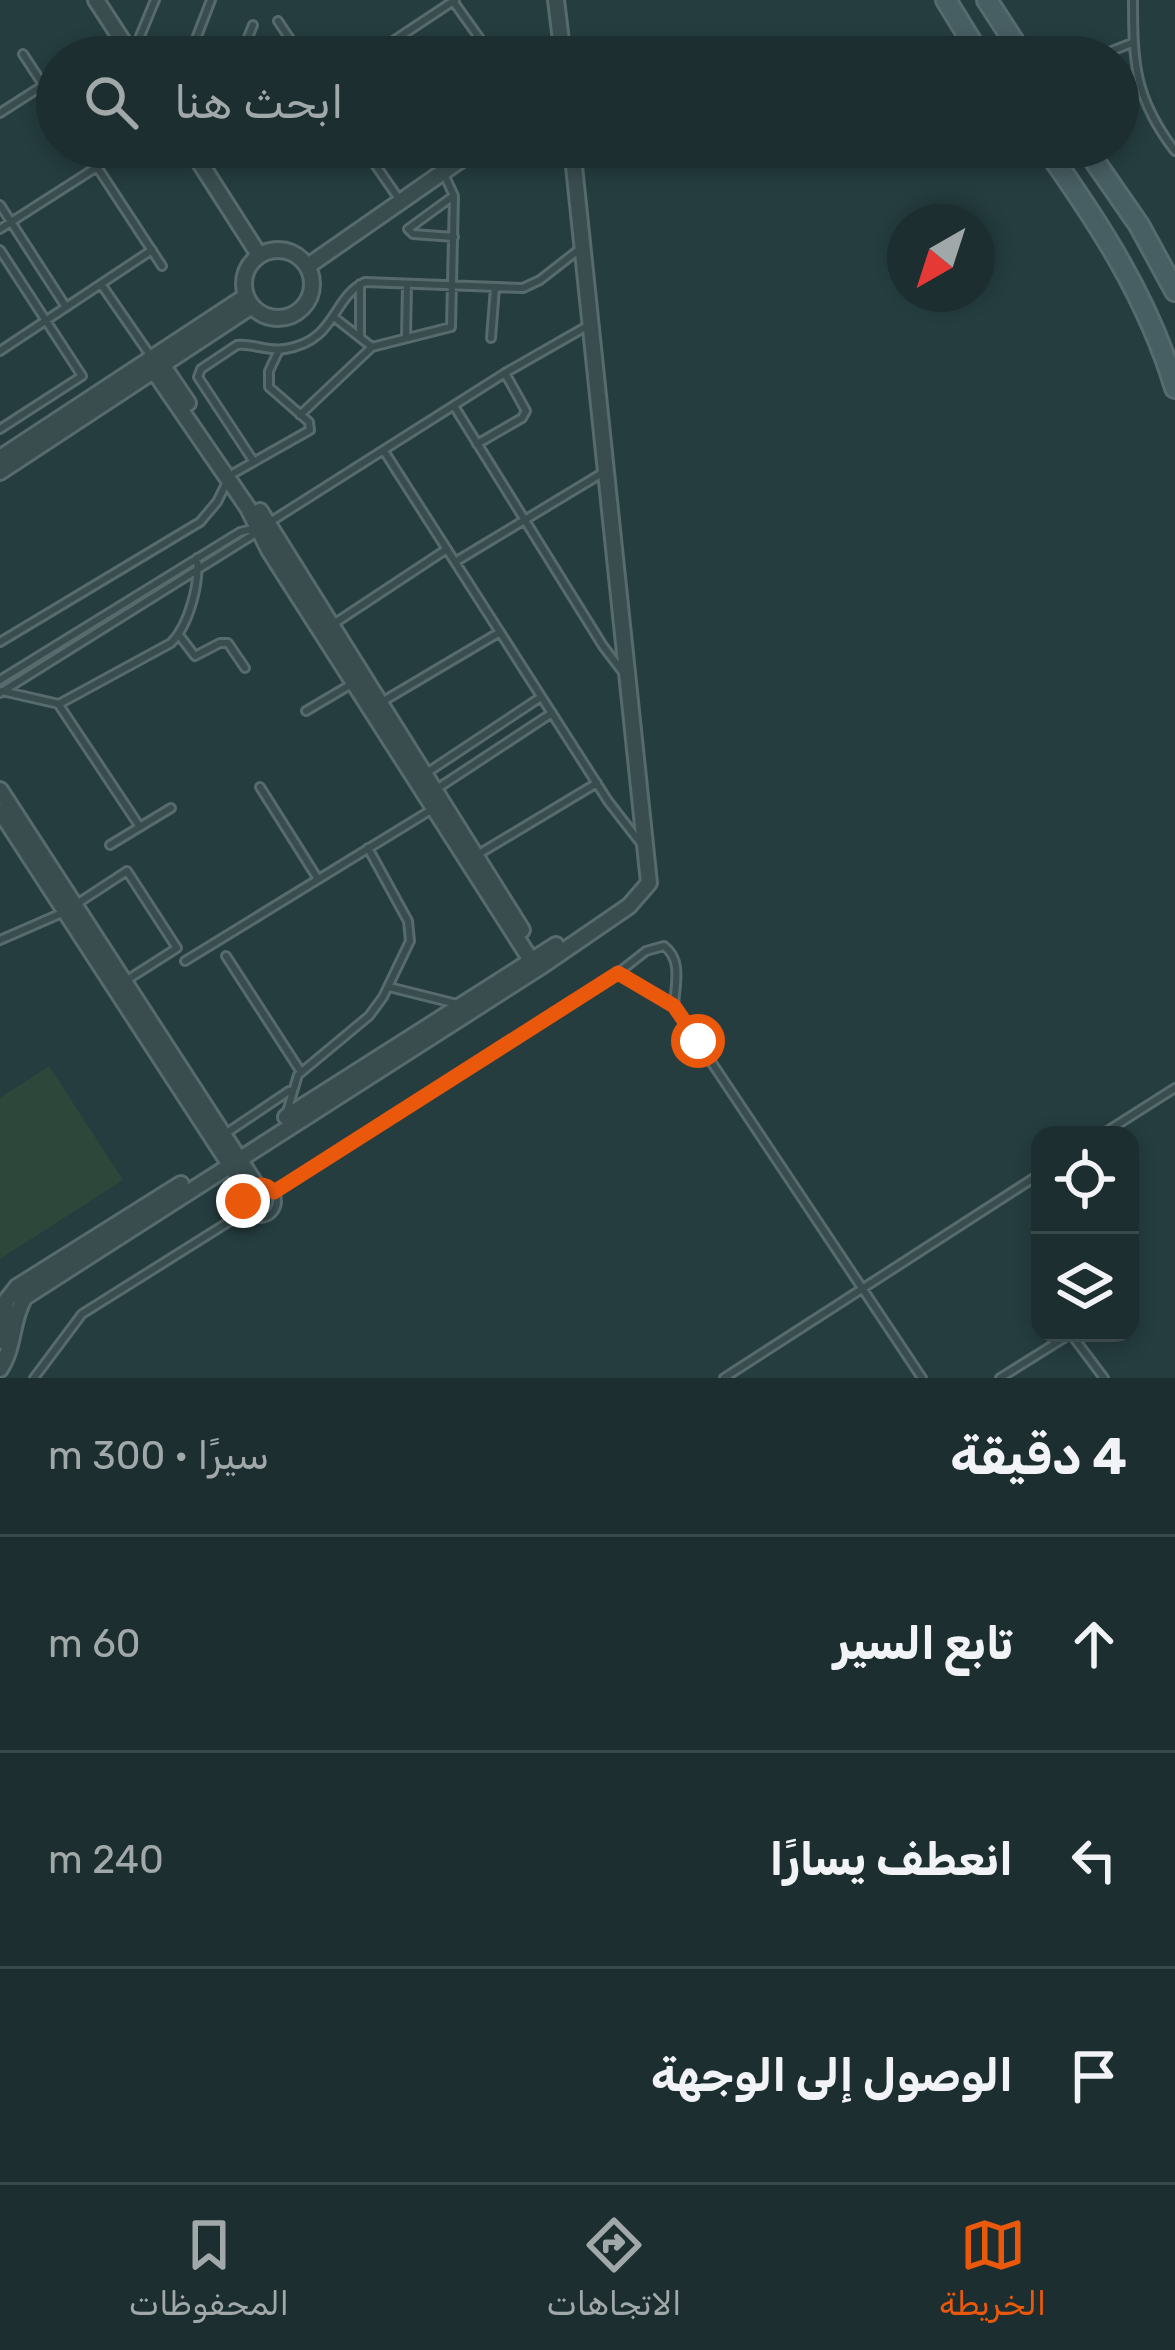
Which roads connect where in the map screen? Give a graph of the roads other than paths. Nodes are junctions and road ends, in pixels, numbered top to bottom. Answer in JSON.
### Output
{"nodes":[{"id":1,"x":96,"y":0,"type":"edge"},
{"id":2,"x":155,"y":0,"type":"edge"},
{"id":3,"x":211,"y":0,"type":"edge"},
{"id":4,"x":454,"y":0,"type":"edge"},
{"id":5,"x":556,"y":0,"type":"edge"},
{"id":6,"x":946,"y":0,"type":"edge"},
{"id":7,"x":987,"y":0,"type":"edge"},
{"id":8,"x":1133,"y":0,"type":"edge"},
{"id":9,"x":278,"y":21,"type":"dead end"},
{"id":10,"x":253,"y":25,"type":"dead end"},
{"id":11,"x":119,"y":36,"type":"edge"},
{"id":12,"x":140,"y":36,"type":"edge"},
{"id":13,"x":197,"y":36,"type":"edge"},
{"id":14,"x":249,"y":36,"type":"edge"},
{"id":15,"x":288,"y":36,"type":"edge"},
{"id":16,"x":400,"y":36,"type":"edge"},
{"id":17,"x":479,"y":36,"type":"edge"},
{"id":18,"x":560,"y":36,"type":"edge"},
{"id":19,"x":968,"y":36,"type":"edge"},
{"id":20,"x":1010,"y":36,"type":"edge"},
{"id":21,"x":1133,"y":36,"type":"edge"},
{"id":22,"x":23,"y":54,"type":"dead end"},
{"id":23,"x":36,"y":74,"type":"edge"},
{"id":24,"x":1139,"y":84,"type":"edge"},
{"id":25,"x":36,"y":91,"type":"edge"},
{"id":26,"x":0,"y":113,"type":"edge"},
{"id":27,"x":1175,"y":151,"type":"edge"},
{"id":28,"x":95,"y":168,"type":"edge"},
{"id":29,"x":98,"y":168,"type":"edge"},
{"id":30,"x":208,"y":168,"type":"edge"},
{"id":31,"x":377,"y":168,"type":"edge"},
{"id":32,"x":449,"y":168,"type":"edge"},
{"id":33,"x":574,"y":168,"type":"edge"},
{"id":34,"x":1060,"y":168,"type":"edge"},
{"id":35,"x":1099,"y":168,"type":"edge"},
{"id":36,"x":443,"y":172,"type":"junction"},
{"id":37,"x":454,"y":196,"type":"junction"},
{"id":38,"x":400,"y":202,"type":"junction"},
{"id":39,"x":0,"y":205,"type":"edge"},
{"id":40,"x":11,"y":222,"type":"junction"},
{"id":41,"x":0,"y":229,"type":"edge"},
{"id":42,"x":454,"y":238,"type":"junction"},
{"id":43,"x":581,"y":248,"type":"junction"},
{"id":44,"x":0,"y":250,"type":"edge"},
{"id":45,"x":152,"y":250,"type":"junction"},
{"id":46,"x":259,"y":255,"type":"junction"},
{"id":47,"x":162,"y":266,"type":"dead end"},
{"id":48,"x":308,"y":266,"type":"junction"},
{"id":49,"x":101,"y":284,"type":"junction"},
{"id":50,"x":360,"y":284,"type":"junction"},
{"id":51,"x":407,"y":284,"type":"junction"},
{"id":52,"x":453,"y":286,"type":"junction"},
{"id":53,"x":495,"y":289,"type":"junction"},
{"id":54,"x":1175,"y":291,"type":"edge"},
{"id":55,"x":249,"y":301,"type":"junction"},
{"id":56,"x":66,"y":307,"type":"junction"},
{"id":57,"x":335,"y":318,"type":"junction"},
{"id":58,"x":46,"y":321,"type":"junction"},
{"id":59,"x":589,"y":325,"type":"junction"},
{"id":60,"x":360,"y":337,"type":"junction"},
{"id":61,"x":406,"y":338,"type":"junction"},
{"id":62,"x":491,"y":338,"type":"dead end"},
{"id":63,"x":372,"y":347,"type":"junction"},
{"id":64,"x":279,"y":350,"type":"junction"},
{"id":65,"x":0,"y":351,"type":"edge"},
{"id":66,"x":156,"y":365,"type":"junction"},
{"id":67,"x":505,"y":373,"type":"junction"},
{"id":68,"x":1175,"y":388,"type":"edge"},
{"id":69,"x":454,"y":406,"type":"junction"},
{"id":70,"x":300,"y":415,"type":"junction"},
{"id":71,"x":0,"y":429,"type":"edge"},
{"id":72,"x":477,"y":444,"type":"junction"},
{"id":73,"x":384,"y":451,"type":"junction"},
{"id":74,"x":0,"y":458,"type":"edge"},
{"id":75,"x":254,"y":462,"type":"junction"},
{"id":76,"x":0,"y":472,"type":"edge"},
{"id":77,"x":604,"y":472,"type":"junction"},
{"id":78,"x":231,"y":476,"type":"junction"},
{"id":79,"x":524,"y":519,"type":"junction"},
{"id":80,"x":263,"y":526,"type":"junction"},
{"id":81,"x":447,"y":549,"type":"junction"},
{"id":82,"x":197,"y":558,"type":"junction"},
{"id":83,"x":455,"y":562,"type":"junction"},
{"id":84,"x":198,"y":571,"type":"junction"},
{"id":85,"x":326,"y":628,"type":"junction"},
{"id":86,"x":500,"y":632,"type":"junction"},
{"id":87,"x":178,"y":635,"type":"junction"},
{"id":88,"x":0,"y":642,"type":"edge"},
{"id":89,"x":245,"y":668,"type":"dead end"},
{"id":90,"x":625,"y":674,"type":"junction"},
{"id":91,"x":0,"y":680,"type":"edge"},
{"id":92,"x":355,"y":682,"type":"junction"},
{"id":93,"x":1,"y":691,"type":"edge"},
{"id":94,"x":542,"y":697,"type":"junction"},
{"id":95,"x":59,"y":704,"type":"junction"},
{"id":96,"x":376,"y":706,"type":"junction"},
{"id":97,"x":306,"y":711,"type":"dead end"},
{"id":98,"x":552,"y":713,"type":"junction"},
{"id":99,"x":425,"y":774,"type":"junction"},
{"id":100,"x":597,"y":783,"type":"junction"},
{"id":101,"x":260,"y":788,"type":"dead end"},
{"id":102,"x":0,"y":790,"type":"edge"},
{"id":103,"x":435,"y":799,"type":"junction"},
{"id":104,"x":171,"y":808,"type":"dead end"},
{"id":105,"x":0,"y":811,"type":"edge"},
{"id":106,"x":140,"y":827,"type":"junction"},
{"id":107,"x":110,"y":845,"type":"dead end"},
{"id":108,"x":368,"y":848,"type":"junction"},
{"id":109,"x":648,"y":852,"type":"junction"},
{"id":110,"x":472,"y":857,"type":"junction"},
{"id":111,"x":318,"y":879,"type":"junction"},
{"id":112,"x":70,"y":908,"type":"junction"},
{"id":113,"x":0,"y":940,"type":"edge"},
{"id":114,"x":226,"y":956,"type":"dead end"},
{"id":115,"x":185,"y":961,"type":"dead end"},
{"id":116,"x":537,"y":963,"type":"junction"},
{"id":117,"x":618,"y":973,"type":"junction"},
{"id":118,"x":119,"y":985,"type":"junction"},
{"id":119,"x":388,"y":987,"type":"junction"},
{"id":120,"x":460,"y":1005,"type":"junction"},
{"id":121,"x":674,"y":1006,"type":"junction"},
{"id":122,"x":301,"y":1072,"type":"junction"},
{"id":123,"x":1175,"y":1088,"type":"edge"},
{"id":124,"x":292,"y":1090,"type":"junction"},
{"id":125,"x":284,"y":1124,"type":"junction"},
{"id":126,"x":1115,"y":1126,"type":"edge"},
{"id":127,"x":223,"y":1135,"type":"junction"},
{"id":128,"x":231,"y":1158,"type":"junction"},
{"id":129,"x":1031,"y":1180,"type":"edge"},
{"id":130,"x":252,"y":1188,"type":"junction"},
{"id":131,"x":274,"y":1192,"type":"junction"},
{"id":132,"x":246,"y":1210,"type":"junction"},
{"id":133,"x":863,"y":1288,"type":"junction"},
{"id":134,"x":0,"y":1341,"type":"edge"},
{"id":135,"x":1057,"y":1342,"type":"edge"},
{"id":136,"x":1078,"y":1342,"type":"edge"},
{"id":137,"x":0,"y":1369,"type":"edge"},
{"id":138,"x":34,"y":1378,"type":"edge"},
{"id":139,"x":724,"y":1378,"type":"edge"},
{"id":140,"x":922,"y":1378,"type":"edge"},
{"id":141,"x":1000,"y":1378,"type":"edge"},
{"id":142,"x":1104,"y":1378,"type":"edge"}],
"edges":[{"from":1,"to":11,"type":"street"},
{"from":2,"to":12,"type":"lane"},
{"from":3,"to":13,"type":"lane"},
{"from":4,"to":16,"type":"lane"},
{"from":4,"to":17,"type":"lane"},
{"from":5,"to":18,"type":"street"},
{"from":6,"to":19,"type":"street"},
{"from":7,"to":20,"type":"street"},
{"from":8,"to":21,"type":"lane"},
{"from":9,"to":15,"type":"lane"},
{"from":10,"to":14,"type":"lane"},
{"from":22,"to":23,"type":"lane"},
{"from":24,"to":27,"type":"lane"},
{"from":25,"to":26,"type":"lane"},
{"from":28,"to":40,"type":"lane"},
{"from":29,"to":45,"type":"lane"},
{"from":30,"to":46,"type":"street"},
{"from":31,"to":38,"type":"lane"},
{"from":32,"to":36,"type":"street"},
{"from":33,"to":43,"type":"street"},
{"from":34,"to":68,"type":"street"},
{"from":35,"to":54,"type":"street"},
{"from":36,"to":37,"type":"lane"},
{"from":36,"to":38,"type":"street"},
{"from":37,"to":42,"type":"lane"},
{"from":37,"to":42,"type":"lane"},
{"from":38,"to":48,"type":"street"},
{"from":39,"to":40,"type":"lane"},
{"from":40,"to":41,"type":"lane"},
{"from":40,"to":56,"type":"lane"},
{"from":42,"to":52,"type":"lane"},
{"from":43,"to":53,"type":"lane"},
{"from":43,"to":59,"type":"street"},
{"from":44,"to":58,"type":"lane"},
{"from":45,"to":47,"type":"lane"},
{"from":45,"to":49,"type":"lane"},
{"from":46,"to":48,"type":"street"},
{"from":46,"to":55,"type":"street"},
{"from":48,"to":55,"type":"street"},
{"from":49,"to":56,"type":"lane"},
{"from":49,"to":66,"type":"lane"},
{"from":50,"to":51,"type":"lane"},
{"from":50,"to":57,"type":"lane"},
{"from":50,"to":60,"type":"lane"},
{"from":51,"to":52,"type":"lane"},
{"from":51,"to":61,"type":"lane"},
{"from":52,"to":53,"type":"lane"},
{"from":52,"to":61,"type":"lane"},
{"from":53,"to":62,"type":"lane"},
{"from":55,"to":66,"type":"street"},
{"from":56,"to":58,"type":"lane"},
{"from":57,"to":60,"type":"lane"},
{"from":57,"to":64,"type":"lane"},
{"from":58,"to":65,"type":"lane"},
{"from":58,"to":71,"type":"lane"},
{"from":59,"to":67,"type":"lane"},
{"from":59,"to":77,"type":"street"},
{"from":60,"to":63,"type":"lane"},
{"from":61,"to":63,"type":"lane"},
{"from":63,"to":70,"type":"lane"},
{"from":64,"to":70,"type":"lane"},
{"from":64,"to":75,"type":"lane"},
{"from":66,"to":74,"type":"street"},
{"from":66,"to":76,"type":"street"},
{"from":66,"to":78,"type":"street"},
{"from":67,"to":69,"type":"lane"},
{"from":67,"to":72,"type":"lane"},
{"from":69,"to":72,"type":"lane"},
{"from":69,"to":73,"type":"lane"},
{"from":70,"to":75,"type":"lane"},
{"from":72,"to":79,"type":"lane"},
{"from":73,"to":80,"type":"lane"},
{"from":73,"to":81,"type":"lane"},
{"from":75,"to":78,"type":"lane"},
{"from":77,"to":79,"type":"lane"},
{"from":77,"to":90,"type":"street"},
{"from":78,"to":80,"type":"street"},
{"from":78,"to":88,"type":"lane"},
{"from":79,"to":83,"type":"lane"},
{"from":79,"to":90,"type":"lane"},
{"from":80,"to":82,"type":"lane"},
{"from":80,"to":84,"type":"lane"},
{"from":80,"to":85,"type":"street"},
{"from":81,"to":83,"type":"lane"},
{"from":81,"to":85,"type":"lane"},
{"from":82,"to":84,"type":"lane"},
{"from":82,"to":91,"type":"lane"},
{"from":83,"to":86,"type":"lane"},
{"from":84,"to":87,"type":"lane"},
{"from":84,"to":93,"type":"lane"},
{"from":85,"to":92,"type":"street"},
{"from":85,"to":96,"type":"street"},
{"from":86,"to":94,"type":"lane"},
{"from":86,"to":96,"type":"lane"},
{"from":87,"to":89,"type":"lane"},
{"from":87,"to":95,"type":"lane"},
{"from":90,"to":109,"type":"street"},
{"from":92,"to":96,"type":"street"},
{"from":92,"to":97,"type":"lane"},
{"from":93,"to":95,"type":"lane"},
{"from":94,"to":98,"type":"lane"},
{"from":94,"to":99,"type":"lane"},
{"from":95,"to":106,"type":"lane"},
{"from":96,"to":99,"type":"street"},
{"from":96,"to":103,"type":"street"},
{"from":98,"to":100,"type":"lane"},
{"from":98,"to":103,"type":"lane"},
{"from":99,"to":103,"type":"street"},
{"from":100,"to":109,"type":"lane"},
{"from":100,"to":110,"type":"lane"},
{"from":101,"to":111,"type":"lane"},
{"from":102,"to":112,"type":"street"},
{"from":103,"to":108,"type":"lane"},
{"from":103,"to":110,"type":"street"},
{"from":104,"to":106,"type":"lane"},
{"from":105,"to":112,"type":"street"},
{"from":106,"to":107,"type":"lane"},
{"from":108,"to":111,"type":"lane"},
{"from":108,"to":119,"type":"lane"},
{"from":109,"to":116,"type":"street"},
{"from":110,"to":116,"type":"street"},
{"from":111,"to":115,"type":"lane"},
{"from":112,"to":113,"type":"lane"},
{"from":112,"to":118,"type":"street"},
{"from":112,"to":118,"type":"lane"},
{"from":114,"to":122,"type":"lane"},
{"from":116,"to":120,"type":"street"},
{"from":116,"to":125,"type":"street"},
{"from":117,"to":121,"type":"lane"},
{"from":117,"to":121,"type":"lane"},
{"from":117,"to":131,"type":"lane"},
{"from":118,"to":127,"type":"street"},
{"from":118,"to":128,"type":"street"},
{"from":119,"to":120,"type":"lane"},
{"from":119,"to":122,"type":"lane"},
{"from":120,"to":125,"type":"street"},
{"from":121,"to":133,"type":"lane"},
{"from":122,"to":124,"type":"lane"},
{"from":123,"to":126,"type":"lane"},
{"from":124,"to":125,"type":"lane"},
{"from":124,"to":127,"type":"lane"},
{"from":125,"to":128,"type":"street"},
{"from":127,"to":128,"type":"street"},
{"from":128,"to":130,"type":"street"},
{"from":128,"to":134,"type":"street"},
{"from":128,"to":137,"type":"street"},
{"from":129,"to":133,"type":"lane"},
{"from":130,"to":131,"type":"lane"},
{"from":130,"to":132,"type":"lane"},
{"from":131,"to":132,"type":"lane"},
{"from":132,"to":138,"type":"lane"},
{"from":133,"to":139,"type":"lane"},
{"from":133,"to":140,"type":"lane"},
{"from":135,"to":141,"type":"lane"},
{"from":136,"to":142,"type":"lane"}]}
